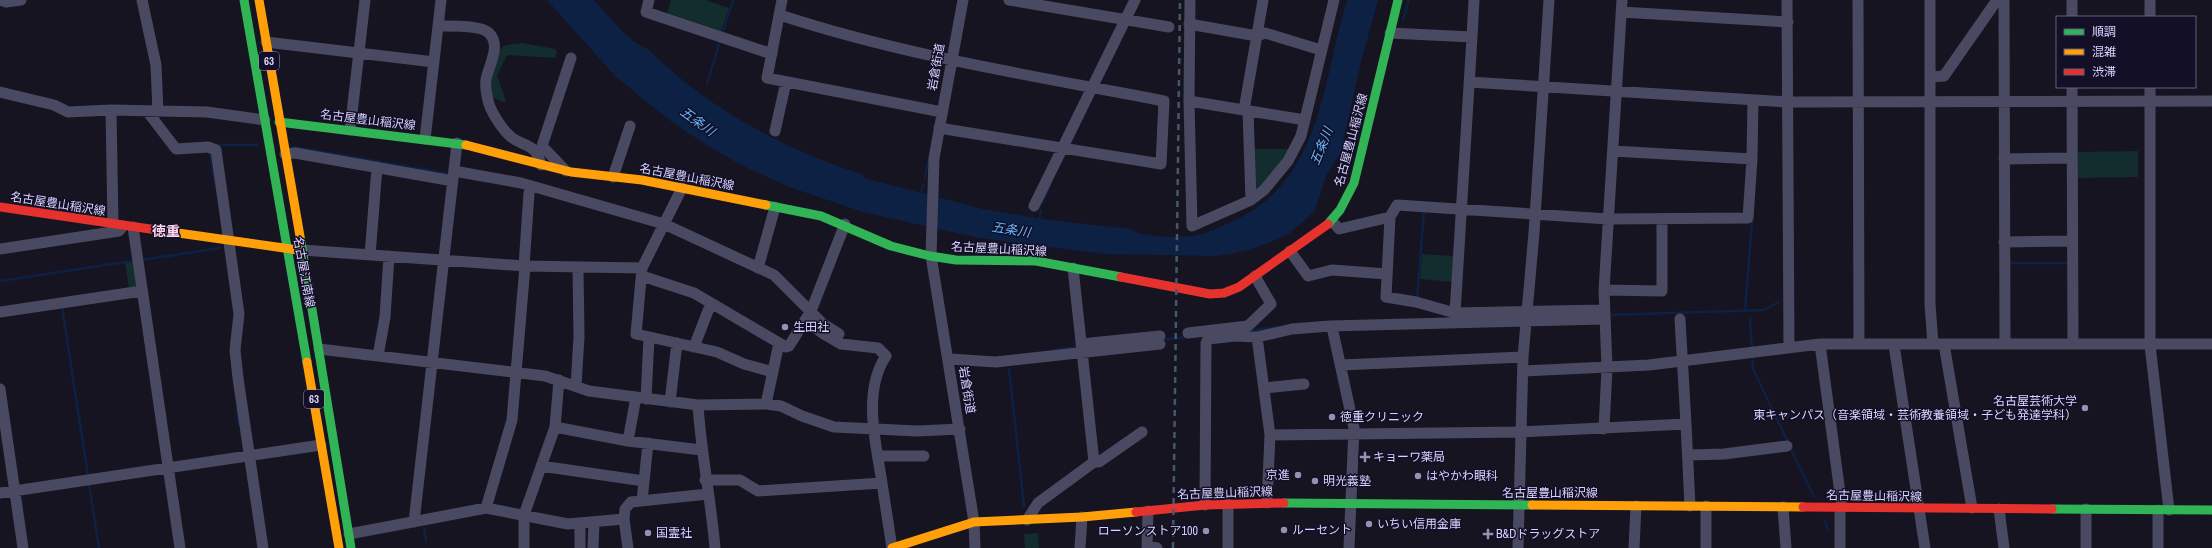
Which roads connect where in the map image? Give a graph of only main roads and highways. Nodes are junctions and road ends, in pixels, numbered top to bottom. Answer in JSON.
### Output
{"nodes":[{"id":1,"x":244,"y":0,"type":"edge"},
{"id":2,"x":259,"y":0,"type":"edge"},
{"id":3,"x":1398,"y":0,"type":"edge"},
{"id":4,"x":279,"y":122,"type":"junction"},
{"id":5,"x":0,"y":207,"type":"edge"},
{"id":6,"x":288,"y":250,"type":"junction"},
{"id":7,"x":302,"y":250,"type":"junction"},
{"id":8,"x":2212,"y":510,"type":"edge"},
{"id":9,"x":338,"y":548,"type":"edge"},
{"id":10,"x":351,"y":548,"type":"edge"},
{"id":11,"x":892,"y":548,"type":"edge"}],
"edges":[{"from":1,"to":6,"type":"main road","name":"名古屋江南線","number":"63"},
{"from":2,"to":4,"type":"main road","name":"名古屋江南線","number":"63"},
{"from":3,"to":4,"type":"main road","name":"名古屋豊山稲沢線"},
{"from":4,"to":7,"type":"main road","name":"名古屋江南線","number":"63"},
{"from":5,"to":6,"type":"main road","name":"名古屋豊山稲沢線"},
{"from":6,"to":7,"type":"main road","name":"名古屋豊山稲沢線"},
{"from":6,"to":9,"type":"main road","name":"名古屋江南線","number":"63"},
{"from":7,"to":10,"type":"main road","name":"名古屋江南線","number":"63"},
{"from":8,"to":11,"type":"main road","name":"名古屋豊山稲沢線"}]}
